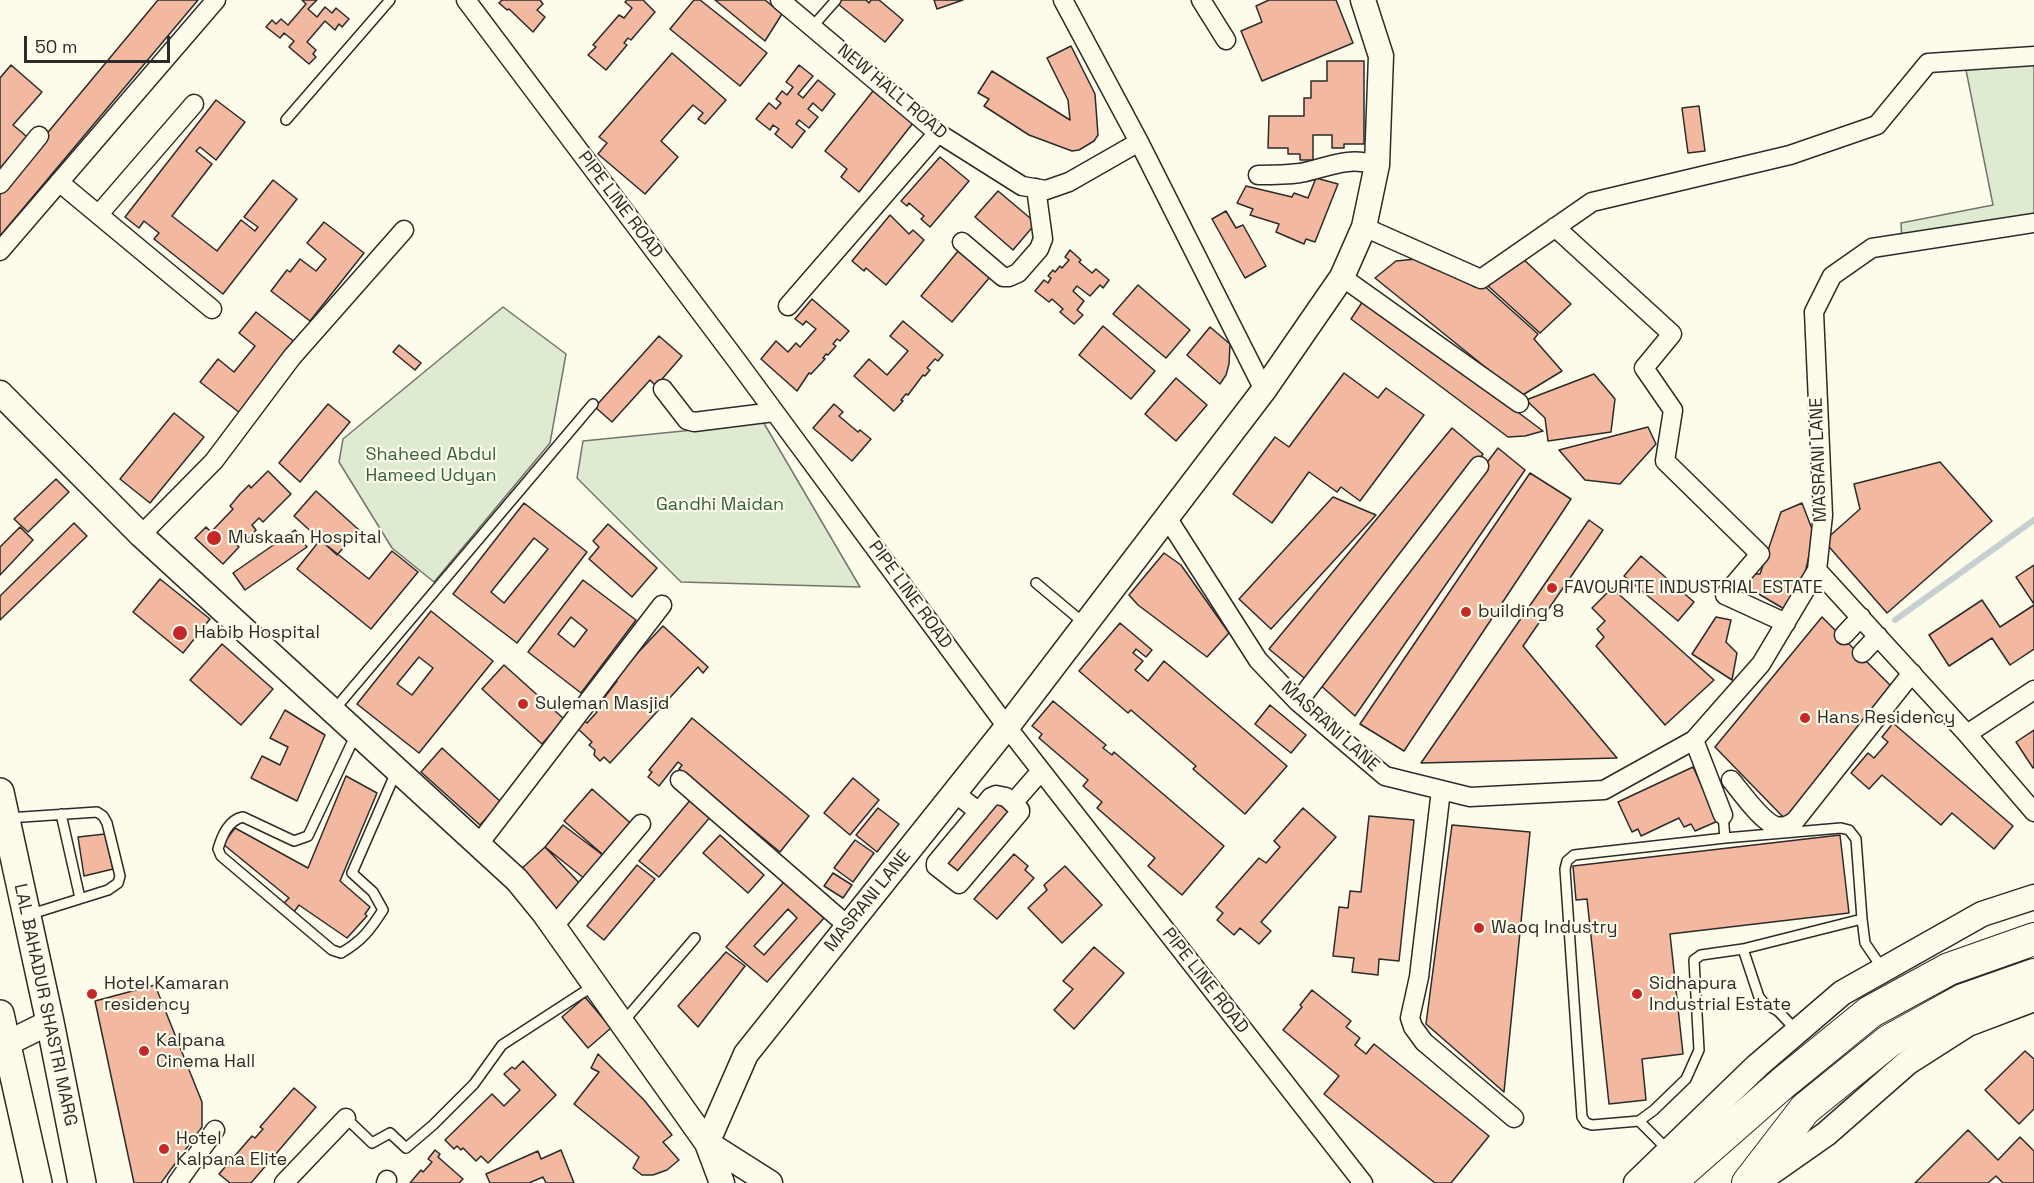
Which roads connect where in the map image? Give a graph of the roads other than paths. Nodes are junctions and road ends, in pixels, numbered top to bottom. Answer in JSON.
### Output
{"nodes":[{"id":1,"x":216,"y":0,"type":"edge"},
{"id":2,"x":390,"y":0,"type":"edge"},
{"id":3,"x":466,"y":0,"type":"edge"},
{"id":4,"x":780,"y":0,"type":"edge"},
{"id":5,"x":836,"y":0,"type":"edge"},
{"id":6,"x":1064,"y":0,"type":"edge"},
{"id":7,"x":1201,"y":0,"type":"edge"},
{"id":8,"x":1363,"y":0,"type":"edge"},
{"id":9,"x":813,"y":26,"type":"junction"},
{"id":10,"x":1226,"y":40,"type":"dead end"},
{"id":11,"x":2034,"y":56,"type":"edge"},
{"id":12,"x":194,"y":104,"type":"dead end"},
{"id":13,"x":286,"y":120,"type":"dead end"},
{"id":14,"x":938,"y":133,"type":"junction"},
{"id":15,"x":39,"y":136,"type":"dead end"},
{"id":16,"x":1139,"y":142,"type":"junction"},
{"id":17,"x":1377,"y":165,"type":"junction"},
{"id":18,"x":1258,"y":175,"type":"dead end"},
{"id":19,"x":59,"y":182,"type":"junction"},
{"id":20,"x":0,"y":184,"type":"edge"},
{"id":21,"x":1036,"y":188,"type":"junction"},
{"id":22,"x":99,"y":214,"type":"junction"},
{"id":23,"x":2034,"y":223,"type":"edge"},
{"id":24,"x":1364,"y":227,"type":"junction"},
{"id":25,"x":1555,"y":227,"type":"junction"},
{"id":26,"x":404,"y":230,"type":"dead end"},
{"id":27,"x":962,"y":242,"type":"dead end"},
{"id":28,"x":0,"y":250,"type":"edge"},
{"id":29,"x":1342,"y":277,"type":"junction"},
{"id":30,"x":788,"y":306,"type":"dead end"},
{"id":31,"x":212,"y":309,"type":"dead end"},
{"id":32,"x":663,"y":389,"type":"dead end"},
{"id":33,"x":1264,"y":390,"type":"junction"},
{"id":34,"x":0,"y":393,"type":"edge"},
{"id":35,"x":1519,"y":403,"type":"dead end"},
{"id":36,"x":593,"y":404,"type":"dead end"},
{"id":37,"x":774,"y":412,"type":"junction"},
{"id":38,"x":1479,"y":466,"type":"dead end"},
{"id":39,"x":1166,"y":516,"type":"junction"},
{"id":40,"x":141,"y":535,"type":"junction"},
{"id":41,"x":1817,"y":570,"type":"junction"},
{"id":42,"x":1036,"y":583,"type":"dead end"},
{"id":43,"x":662,"y":605,"type":"dead end"},
{"id":44,"x":1861,"y":617,"type":"junction"},
{"id":45,"x":1786,"y":623,"type":"junction"},
{"id":46,"x":1085,"y":624,"type":"junction"},
{"id":47,"x":1844,"y":635,"type":"dead end"},
{"id":48,"x":1878,"y":636,"type":"junction"},
{"id":49,"x":1862,"y":653,"type":"dead end"},
{"id":50,"x":1908,"y":669,"type":"junction"},
{"id":51,"x":1889,"y":681,"type":"dead end"},
{"id":52,"x":2034,"y":690,"type":"edge"},
{"id":53,"x":1298,"y":702,"type":"junction"},
{"id":54,"x":332,"y":711,"type":"junction"},
{"id":55,"x":1007,"y":727,"type":"junction"},
{"id":56,"x":356,"y":733,"type":"junction"},
{"id":57,"x":1967,"y":734,"type":"junction"},
{"id":58,"x":1694,"y":740,"type":"junction"},
{"id":59,"x":397,"y":770,"type":"junction"},
{"id":60,"x":1041,"y":771,"type":"junction"},
{"id":61,"x":680,"y":780,"type":"dead end"},
{"id":62,"x":1441,"y":790,"type":"junction"},
{"id":63,"x":0,"y":792,"type":"edge"},
{"id":64,"x":955,"y":793,"type":"junction"},
{"id":65,"x":1012,"y":803,"type":"junction"},
{"id":66,"x":1720,"y":807,"type":"junction"},
{"id":67,"x":979,"y":812,"type":"junction"},
{"id":68,"x":2034,"y":812,"type":"edge"},
{"id":69,"x":61,"y":814,"type":"junction"},
{"id":70,"x":6,"y":819,"type":"junction"},
{"id":71,"x":641,"y":824,"type":"dead end"},
{"id":72,"x":1725,"y":838,"type":"junction"},
{"id":73,"x":478,"y":845,"type":"junction"},
{"id":74,"x":2034,"y":897,"type":"edge"},
{"id":75,"x":80,"y":898,"type":"junction"},
{"id":76,"x":27,"y":915,"type":"junction"},
{"id":77,"x":1862,"y":919,"type":"junction"},
{"id":78,"x":554,"y":926,"type":"junction"},
{"id":79,"x":848,"y":926,"type":"junction"},
{"id":80,"x":695,"y":938,"type":"dead end"},
{"id":81,"x":2034,"y":939,"type":"edge"},
{"id":82,"x":1743,"y":949,"type":"junction"},
{"id":83,"x":1883,"y":969,"type":"junction"},
{"id":84,"x":2034,"y":975,"type":"edge"},
{"id":85,"x":595,"y":984,"type":"junction"},
{"id":86,"x":2034,"y":999,"type":"edge"},
{"id":87,"x":0,"y":1014,"type":"edge"},
{"id":88,"x":50,"y":1022,"type":"junction"},
{"id":89,"x":622,"y":1023,"type":"junction"},
{"id":90,"x":1797,"y":1031,"type":"junction"},
{"id":91,"x":3,"y":1045,"type":"edge"},
{"id":92,"x":1745,"y":1097,"type":"junction"},
{"id":93,"x":346,"y":1118,"type":"joint"},
{"id":94,"x":1514,"y":1118,"type":"dead end"},
{"id":95,"x":1638,"y":1120,"type":"junction"},
{"id":96,"x":215,"y":1130,"type":"dead end"},
{"id":97,"x":707,"y":1143,"type":"junction"},
{"id":98,"x":1669,"y":1151,"type":"junction"},
{"id":99,"x":38,"y":1183,"type":"edge"},
{"id":100,"x":82,"y":1183,"type":"edge"},
{"id":101,"x":177,"y":1183,"type":"edge"},
{"id":102,"x":284,"y":1183,"type":"edge"},
{"id":103,"x":722,"y":1183,"type":"edge"},
{"id":104,"x":770,"y":1183,"type":"edge"},
{"id":105,"x":1363,"y":1183,"type":"edge"},
{"id":106,"x":1636,"y":1183,"type":"edge"},
{"id":107,"x":1669,"y":1183,"type":"edge"},
{"id":108,"x":1748,"y":1183,"type":"edge"},
{"id":109,"x":1756,"y":1183,"type":"edge"}],
"edges":[{"from":1,"to":19,"type":"street"},
{"from":2,"to":13,"type":"lane"},
{"from":3,"to":37,"type":"street","name":"PIPE LINE ROAD"},
{"from":4,"to":9,"type":"street","name":"NEW HALL ROAD"},
{"from":5,"to":9,"type":"lane"},
{"from":6,"to":16,"type":"street"},
{"from":7,"to":10,"type":"street"},
{"from":8,"to":17,"type":"street"},
{"from":9,"to":14,"type":"street","name":"NEW HALL ROAD"},
{"from":11,"to":25,"type":"street"},
{"from":12,"to":22,"type":"street"},
{"from":14,"to":21,"type":"street","name":"NEW HALL ROAD"},
{"from":14,"to":30,"type":"street"},
{"from":15,"to":20,"type":"street"},
{"from":16,"to":21,"type":"street"},
{"from":16,"to":33,"type":"street"},
{"from":17,"to":18,"type":"street"},
{"from":17,"to":24,"type":"street"},
{"from":19,"to":22,"type":"street"},
{"from":19,"to":28,"type":"street"},
{"from":21,"to":27,"type":"street"},
{"from":22,"to":31,"type":"street"},
{"from":23,"to":41,"type":"street","name":"MASRANI LANE"},
{"from":24,"to":25,"type":"street"},
{"from":24,"to":29,"type":"street"},
{"from":25,"to":45,"type":"street"},
{"from":26,"to":40,"type":"street"},
{"from":29,"to":33,"type":"street"},
{"from":29,"to":35,"type":"street"},
{"from":32,"to":37,"type":"street"},
{"from":33,"to":39,"type":"street"},
{"from":34,"to":40,"type":"street"},
{"from":36,"to":54,"type":"lane"},
{"from":37,"to":55,"type":"street","name":"PIPE LINE ROAD"},
{"from":38,"to":53,"type":"street"},
{"from":39,"to":46,"type":"street","name":"MASRANI LANE"},
{"from":39,"to":53,"type":"street","name":"MASRANI LANE"},
{"from":40,"to":54,"type":"street"},
{"from":41,"to":44,"type":"street"},
{"from":41,"to":45,"type":"street","name":"MASRANI LANE"},
{"from":42,"to":46,"type":"lane"},
{"from":43,"to":73,"type":"street"},
{"from":44,"to":47,"type":"street"},
{"from":44,"to":48,"type":"street"},
{"from":45,"to":58,"type":"street","name":"MASRANI LANE"},
{"from":46,"to":55,"type":"street","name":"MASRANI LANE"},
{"from":48,"to":49,"type":"street"},
{"from":48,"to":50,"type":"street"},
{"from":50,"to":51,"type":"street"},
{"from":50,"to":57,"type":"street"},
{"from":50,"to":66,"type":"street"},
{"from":52,"to":57,"type":"street"},
{"from":53,"to":62,"type":"street","name":"MASRANI LANE"},
{"from":54,"to":56,"type":"street"},
{"from":55,"to":60,"type":"street","name":"PIPE LINE ROAD"},
{"from":55,"to":64,"type":"street","name":"MASRANI LANE"},
{"from":56,"to":59,"type":"street"},
{"from":56,"to":59,"type":"lane"},
{"from":57,"to":68,"type":"street"},
{"from":58,"to":62,"type":"street","name":"MASRANI LANE"},
{"from":58,"to":66,"type":"street"},
{"from":59,"to":73,"type":"street"},
{"from":60,"to":65,"type":"street"},
{"from":60,"to":105,"type":"street","name":"PIPE LINE ROAD"},
{"from":61,"to":79,"type":"street"},
{"from":62,"to":94,"type":"street"},
{"from":63,"to":70,"type":"main road","name":"LAL BAHADUR SHASTRI MARG"},
{"from":64,"to":67,"type":"street"},
{"from":64,"to":79,"type":"street","name":"MASRANI LANE"},
{"from":65,"to":67,"type":"street"},
{"from":65,"to":67,"type":"street"},
{"from":66,"to":72,"type":"lane"},
{"from":69,"to":70,"type":"lane"},
{"from":69,"to":75,"type":"lane"},
{"from":69,"to":75,"type":"lane"},
{"from":70,"to":76,"type":"main road","name":"LAL BAHADUR SHASTRI MARG"},
{"from":71,"to":78,"type":"street"},
{"from":72,"to":77,"type":"lane"},
{"from":72,"to":95,"type":"lane"},
{"from":73,"to":78,"type":"street"},
{"from":74,"to":83,"type":"street"},
{"from":75,"to":76,"type":"lane"},
{"from":76,"to":88,"type":"main road","name":"LAL BAHADUR SHASTRI MARG"},
{"from":77,"to":82,"type":"lane"},
{"from":77,"to":83,"type":"lane"},
{"from":78,"to":85,"type":"street"},
{"from":79,"to":97,"type":"street","name":"MASRANI LANE"},
{"from":80,"to":89,"type":"lane"},
{"from":81,"to":92,"type":"highway"},
{"from":82,"to":90,"type":"lane"},
{"from":82,"to":95,"type":"lane"},
{"from":83,"to":90,"type":"street"},
{"from":84,"to":108,"type":"highway"},
{"from":85,"to":89,"type":"street"},
{"from":85,"to":93,"type":"lane"},
{"from":86,"to":109,"type":"street"},
{"from":87,"to":91,"type":"main road"},
{"from":88,"to":91,"type":"street"},
{"from":88,"to":100,"type":"main road","name":"LAL BAHADUR SHASTRI MARG"},
{"from":89,"to":97,"type":"street"},
{"from":90,"to":92,"type":"street"},
{"from":91,"to":99,"type":"main road"},
{"from":92,"to":98,"type":"street"},
{"from":92,"to":107,"type":"highway"},
{"from":93,"to":102,"type":"street"},
{"from":95,"to":98,"type":"lane"},
{"from":96,"to":101,"type":"street"},
{"from":97,"to":103,"type":"street"},
{"from":97,"to":104,"type":"street"},
{"from":98,"to":106,"type":"street"}]}
